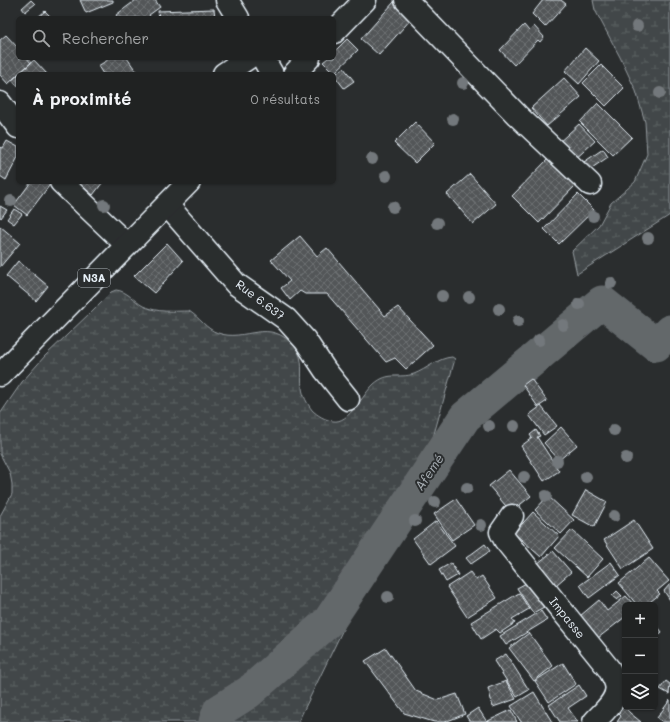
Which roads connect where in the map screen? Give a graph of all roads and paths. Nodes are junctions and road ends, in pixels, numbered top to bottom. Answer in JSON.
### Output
{"nodes":[{"id":1,"x":227,"y":0,"type":"edge"},
{"id":2,"x":365,"y":0,"type":"edge"},
{"id":3,"x":406,"y":0,"type":"edge"},
{"id":4,"x":237,"y":16,"type":"edge"},
{"id":5,"x":336,"y":30,"type":"edge"},
{"id":6,"x":245,"y":60,"type":"edge"},
{"id":7,"x":264,"y":60,"type":"edge"},
{"id":8,"x":307,"y":60,"type":"edge"},
{"id":9,"x":227,"y":72,"type":"edge"},
{"id":10,"x":271,"y":72,"type":"edge"},
{"id":11,"x":296,"y":72,"type":"edge"},
{"id":12,"x":0,"y":103,"type":"edge"},
{"id":13,"x":16,"y":124,"type":"edge"},
{"id":14,"x":63,"y":184,"type":"edge"},
{"id":15,"x":187,"y":184,"type":"edge"},
{"id":16,"x":590,"y":184,"type":"dead end"},
{"id":17,"x":167,"y":205,"type":"junction"},
{"id":18,"x":127,"y":245,"type":"junction"},
{"id":19,"x":0,"y":375,"type":"edge"},
{"id":20,"x":348,"y":399,"type":"dead end"},
{"id":21,"x":512,"y":516,"type":"dead end"},
{"id":22,"x":594,"y":722,"type":"edge"}],
"edges":[{"from":1,"to":4,"type":"main road"},
{"from":2,"to":5,"type":"main road"},
{"from":3,"to":16,"type":"main road"},
{"from":6,"to":9,"type":"main road"},
{"from":7,"to":10,"type":"main road"},
{"from":8,"to":11,"type":"main road"},
{"from":12,"to":13,"type":"main road"},
{"from":14,"to":18,"type":"main road"},
{"from":15,"to":17,"type":"main road","number":"N3A"},
{"from":17,"to":18,"type":"main road","number":"N3A"},
{"from":17,"to":20,"type":"main road","name":"Rue 6.637"},
{"from":18,"to":19,"type":"main road","number":"N3A"},
{"from":21,"to":22,"type":"main road","name":"Impasse"}]}
